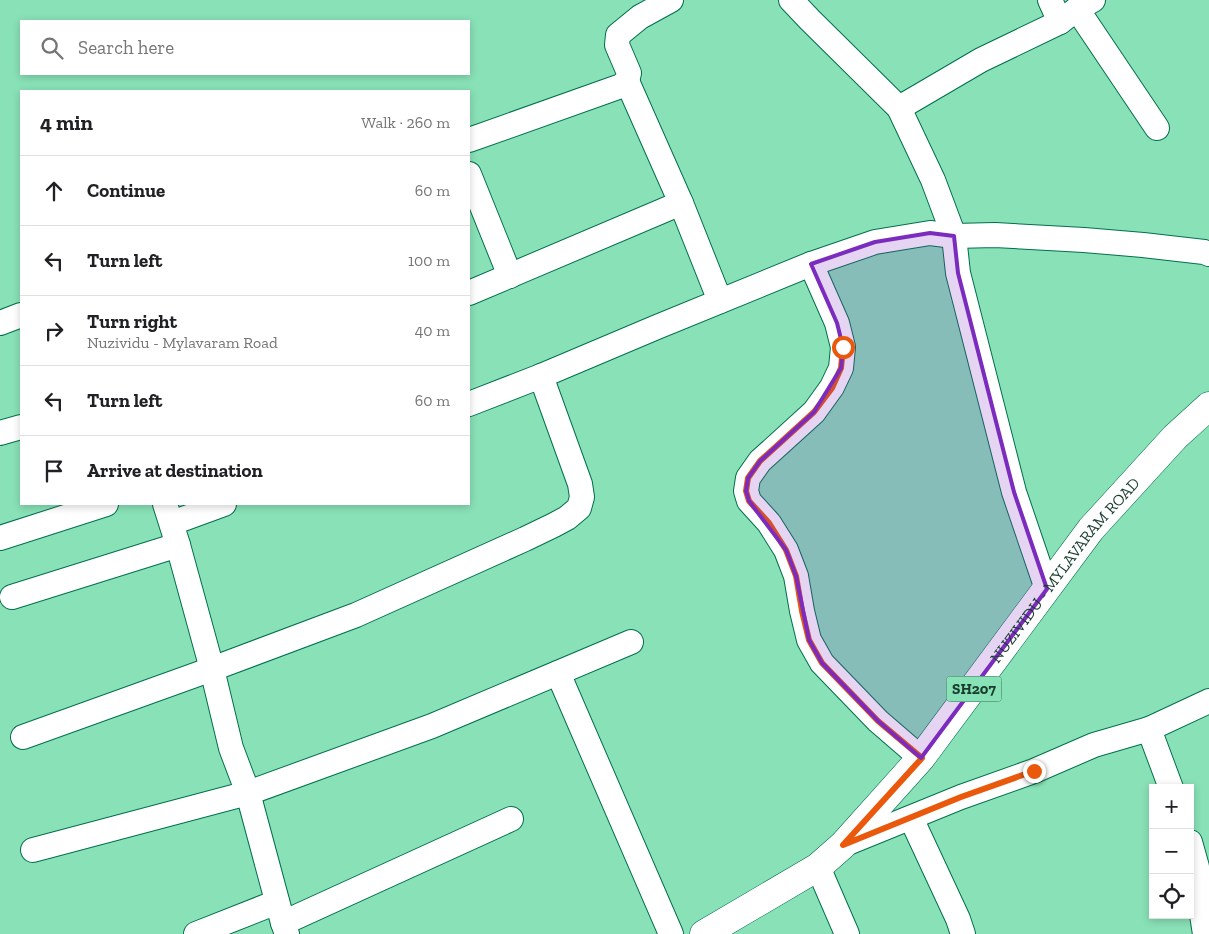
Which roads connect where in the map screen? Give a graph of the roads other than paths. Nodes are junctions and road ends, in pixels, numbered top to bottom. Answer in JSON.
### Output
{"nodes":[{"id":1,"x":671,"y":0,"type":"edge"},
{"id":2,"x":791,"y":0,"type":"edge"},
{"id":3,"x":1050,"y":0,"type":"edge"},
{"id":4,"x":1077,"y":10,"type":"edge"},
{"id":5,"x":627,"y":81,"type":"junction"},
{"id":6,"x":899,"y":108,"type":"junction"},
{"id":7,"x":1157,"y":128,"type":"dead end"},
{"id":8,"x":470,"y":140,"type":"edge"},
{"id":9,"x":470,"y":176,"type":"edge"},
{"id":10,"x":681,"y":202,"type":"junction"},
{"id":11,"x":954,"y":236,"type":"junction"},
{"id":12,"x":1209,"y":254,"type":"edge"},
{"id":13,"x":811,"y":264,"type":"junction"},
{"id":14,"x":510,"y":276,"type":"junction"},
{"id":15,"x":470,"y":293,"type":"edge"},
{"id":16,"x":720,"y":302,"type":"junction"},
{"id":17,"x":20,"y":316,"type":"edge"},
{"id":18,"x":0,"y":323,"type":"edge"},
{"id":19,"x":541,"y":376,"type":"junction"},
{"id":20,"x":470,"y":404,"type":"edge"},
{"id":21,"x":1209,"y":406,"type":"edge"},
{"id":22,"x":20,"y":427,"type":"edge"},
{"id":23,"x":0,"y":433,"type":"edge"},
{"id":24,"x":103,"y":505,"type":"edge"},
{"id":25,"x":221,"y":505,"type":"edge"},
{"id":26,"x":172,"y":524,"type":"edge"},
{"id":27,"x":0,"y":538,"type":"edge"},
{"id":28,"x":1047,"y":590,"type":"junction"},
{"id":29,"x":12,"y":597,"type":"dead end"},
{"id":30,"x":631,"y":642,"type":"dead end"},
{"id":31,"x":212,"y":669,"type":"junction"},
{"id":32,"x":558,"y":673,"type":"junction"},
{"id":33,"x":1209,"y":701,"type":"edge"},
{"id":34,"x":1149,"y":729,"type":"junction"},
{"id":35,"x":23,"y":737,"type":"dead end"},
{"id":36,"x":922,"y":758,"type":"junction"},
{"id":37,"x":1170,"y":784,"type":"edge"},
{"id":38,"x":248,"y":793,"type":"junction"},
{"id":39,"x":911,"y":818,"type":"junction"},
{"id":40,"x":512,"y":819,"type":"dead end"},
{"id":41,"x":843,"y":845,"type":"junction"},
{"id":42,"x":32,"y":850,"type":"dead end"},
{"id":43,"x":1194,"y":855,"type":"edge"},
{"id":44,"x":818,"y":867,"type":"junction"},
{"id":45,"x":282,"y":920,"type":"edge"},
{"id":46,"x":196,"y":934,"type":"edge"},
{"id":47,"x":671,"y":934,"type":"edge"},
{"id":48,"x":704,"y":934,"type":"edge"},
{"id":49,"x":847,"y":934,"type":"edge"},
{"id":50,"x":963,"y":934,"type":"edge"},
{"id":51,"x":1205,"y":934,"type":"edge"}],
"edges":[{"from":1,"to":5,"type":"street"},
{"from":2,"to":6,"type":"street"},
{"from":3,"to":4,"type":"street"},
{"from":4,"to":6,"type":"street"},
{"from":4,"to":7,"type":"street"},
{"from":5,"to":8,"type":"street"},
{"from":5,"to":10,"type":"street"},
{"from":6,"to":11,"type":"street"},
{"from":9,"to":14,"type":"street"},
{"from":10,"to":14,"type":"street"},
{"from":10,"to":16,"type":"street"},
{"from":11,"to":12,"type":"street"},
{"from":11,"to":13,"type":"street"},
{"from":11,"to":28,"type":"street"},
{"from":13,"to":16,"type":"street"},
{"from":13,"to":36,"type":"street"},
{"from":14,"to":15,"type":"street"},
{"from":16,"to":19,"type":"street"},
{"from":17,"to":18,"type":"street"},
{"from":19,"to":20,"type":"street"},
{"from":19,"to":31,"type":"street"},
{"from":21,"to":28,"type":"main road","name":"NUZIVIDU - MYLAVARAM ROAD","number":"SH207"},
{"from":22,"to":23,"type":"street"},
{"from":24,"to":27,"type":"street"},
{"from":25,"to":26,"type":"street"},
{"from":26,"to":29,"type":"street"},
{"from":26,"to":31,"type":"street"},
{"from":28,"to":36,"type":"main road","name":"NUZIVIDU - MYLAVARAM ROAD","number":"SH207"},
{"from":30,"to":32,"type":"street"},
{"from":31,"to":35,"type":"street"},
{"from":31,"to":38,"type":"street"},
{"from":32,"to":38,"type":"street"},
{"from":32,"to":47,"type":"street"},
{"from":33,"to":34,"type":"street"},
{"from":34,"to":37,"type":"street"},
{"from":34,"to":39,"type":"street"},
{"from":36,"to":41,"type":"main road","name":"NUZIVIDU - MYLAVARAM ROAD","number":"SH207"},
{"from":38,"to":42,"type":"street"},
{"from":38,"to":45,"type":"street"},
{"from":39,"to":41,"type":"street"},
{"from":39,"to":50,"type":"street"},
{"from":40,"to":45,"type":"street"},
{"from":41,"to":44,"type":"main road","name":"NUZIVIDU - MYLAVARAM ROAD","number":"SH207"},
{"from":43,"to":51,"type":"street"},
{"from":44,"to":48,"type":"main road","name":"NUZIVIDU - MYLAVARAM ROAD","number":"SH207"},
{"from":44,"to":49,"type":"street"},
{"from":45,"to":46,"type":"street"}]}
